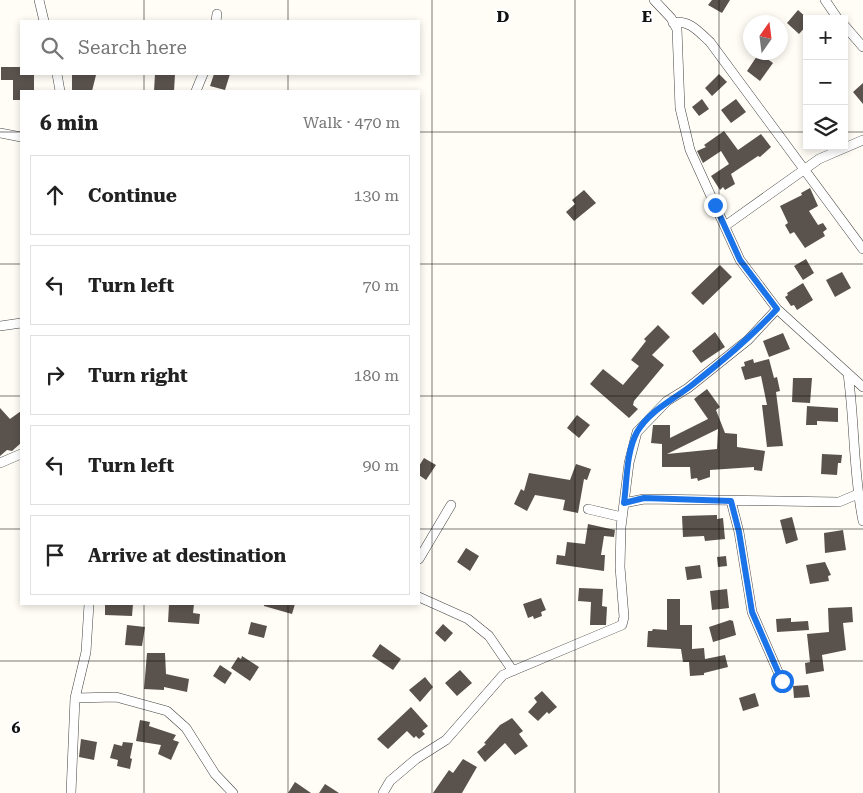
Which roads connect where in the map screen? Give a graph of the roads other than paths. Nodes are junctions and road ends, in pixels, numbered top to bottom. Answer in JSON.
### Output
{"nodes":[{"id":1,"x":39,"y":0,"type":"edge"},
{"id":2,"x":654,"y":0,"type":"edge"},
{"id":3,"x":825,"y":0,"type":"edge"},
{"id":4,"x":835,"y":15,"type":"edge"},
{"id":5,"x":44,"y":20,"type":"edge"},
{"id":6,"x":673,"y":23,"type":"junction"},
{"id":7,"x":848,"y":30,"type":"edge"},
{"id":8,"x":863,"y":46,"type":"edge"},
{"id":9,"x":57,"y":75,"type":"edge"},
{"id":10,"x":203,"y":75,"type":"edge"},
{"id":11,"x":60,"y":90,"type":"edge"},
{"id":12,"x":196,"y":90,"type":"edge"},
{"id":13,"x":0,"y":133,"type":"edge"},
{"id":14,"x":20,"y":137,"type":"edge"},
{"id":15,"x":863,"y":140,"type":"edge"},
{"id":16,"x":804,"y":170,"type":"junction"},
{"id":17,"x":725,"y":226,"type":"junction"},
{"id":18,"x":863,"y":249,"type":"edge"},
{"id":19,"x":777,"y":309,"type":"junction"},
{"id":20,"x":20,"y":323,"type":"edge"},
{"id":21,"x":0,"y":326,"type":"edge"},
{"id":22,"x":848,"y":374,"type":"junction"},
{"id":23,"x":863,"y":387,"type":"edge"},
{"id":24,"x":20,"y":454,"type":"edge"},
{"id":25,"x":0,"y":463,"type":"edge"},
{"id":26,"x":858,"y":494,"type":"junction"},
{"id":27,"x":731,"y":501,"type":"junction"},
{"id":28,"x":624,"y":503,"type":"junction"},
{"id":29,"x":451,"y":505,"type":"dead end"},
{"id":30,"x":588,"y":509,"type":"dead end"},
{"id":31,"x":622,"y":517,"type":"junction"},
{"id":32,"x":863,"y":521,"type":"edge"},
{"id":33,"x":420,"y":557,"type":"edge"},
{"id":34,"x":420,"y":597,"type":"edge"},
{"id":35,"x":89,"y":605,"type":"edge"},
{"id":36,"x":513,"y":671,"type":"junction"},
{"id":37,"x":782,"y":681,"type":"dead end"},
{"id":38,"x":75,"y":698,"type":"junction"},
{"id":39,"x":71,"y":793,"type":"edge"},
{"id":40,"x":233,"y":793,"type":"edge"},
{"id":41,"x":383,"y":793,"type":"edge"}],
"edges":[{"from":1,"to":5,"type":"street"},
{"from":2,"to":6,"type":"street"},
{"from":3,"to":4,"type":"street"},
{"from":6,"to":16,"type":"street"},
{"from":6,"to":17,"type":"street"},
{"from":7,"to":8,"type":"street"},
{"from":9,"to":11,"type":"street"},
{"from":10,"to":12,"type":"street"},
{"from":13,"to":14,"type":"street"},
{"from":15,"to":16,"type":"street"},
{"from":16,"to":17,"type":"street"},
{"from":16,"to":18,"type":"street"},
{"from":17,"to":19,"type":"street"},
{"from":19,"to":22,"type":"street"},
{"from":19,"to":28,"type":"street"},
{"from":20,"to":21,"type":"street"},
{"from":22,"to":23,"type":"street"},
{"from":22,"to":26,"type":"street"},
{"from":24,"to":25,"type":"street"},
{"from":26,"to":27,"type":"street"},
{"from":26,"to":32,"type":"street"},
{"from":27,"to":28,"type":"street"},
{"from":27,"to":37,"type":"street"},
{"from":28,"to":31,"type":"street"},
{"from":29,"to":33,"type":"street"},
{"from":30,"to":31,"type":"street"},
{"from":31,"to":36,"type":"street"},
{"from":34,"to":36,"type":"street"},
{"from":35,"to":38,"type":"street"},
{"from":36,"to":41,"type":"street"},
{"from":38,"to":39,"type":"street"},
{"from":38,"to":40,"type":"street"}]}
